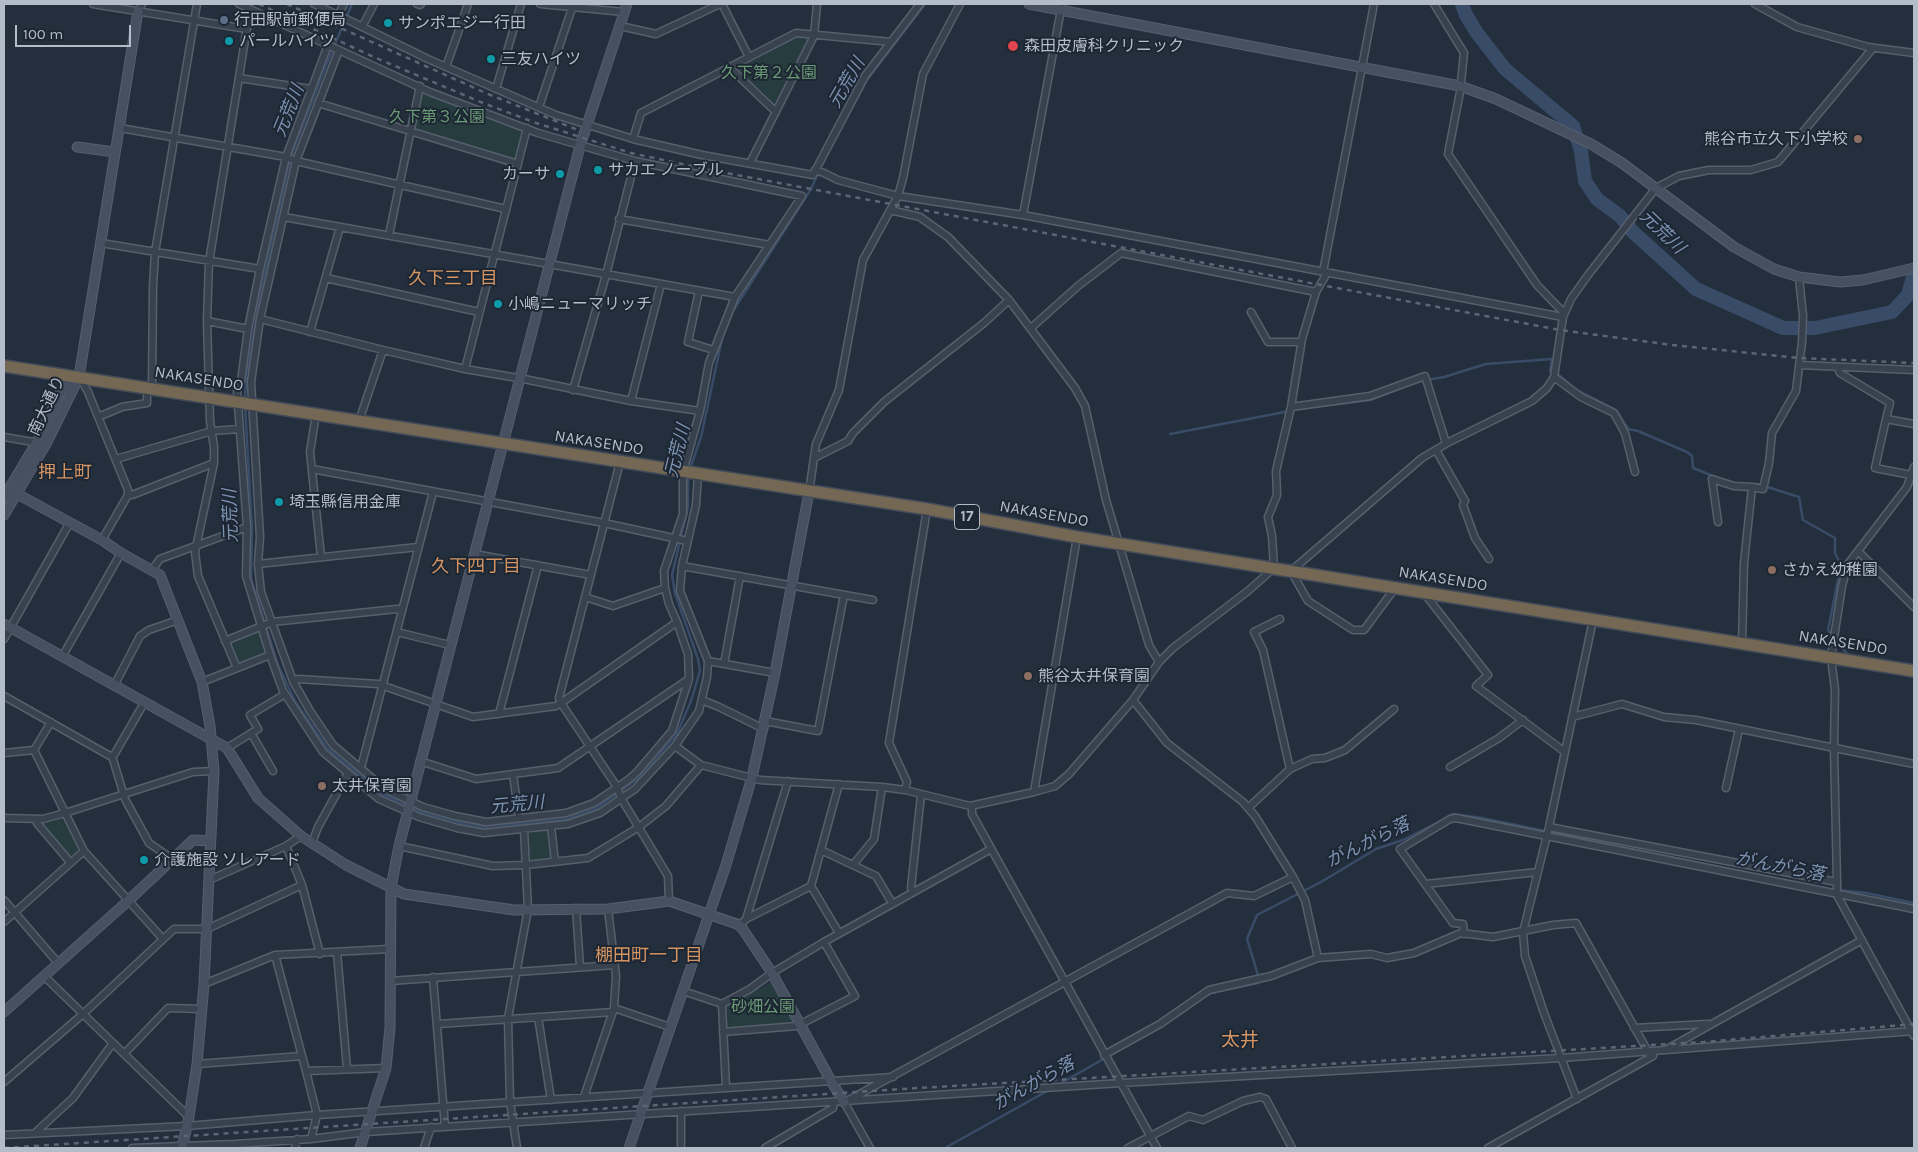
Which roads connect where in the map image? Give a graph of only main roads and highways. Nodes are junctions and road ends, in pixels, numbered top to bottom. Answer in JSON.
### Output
{"nodes":[{"id":1,"x":4,"y":365,"type":"edge"},
{"id":2,"x":1914,"y":671,"type":"edge"}],
"edges":[{"from":1,"to":2,"type":"highway","name":"NAKASENDO","number":"17"}]}
